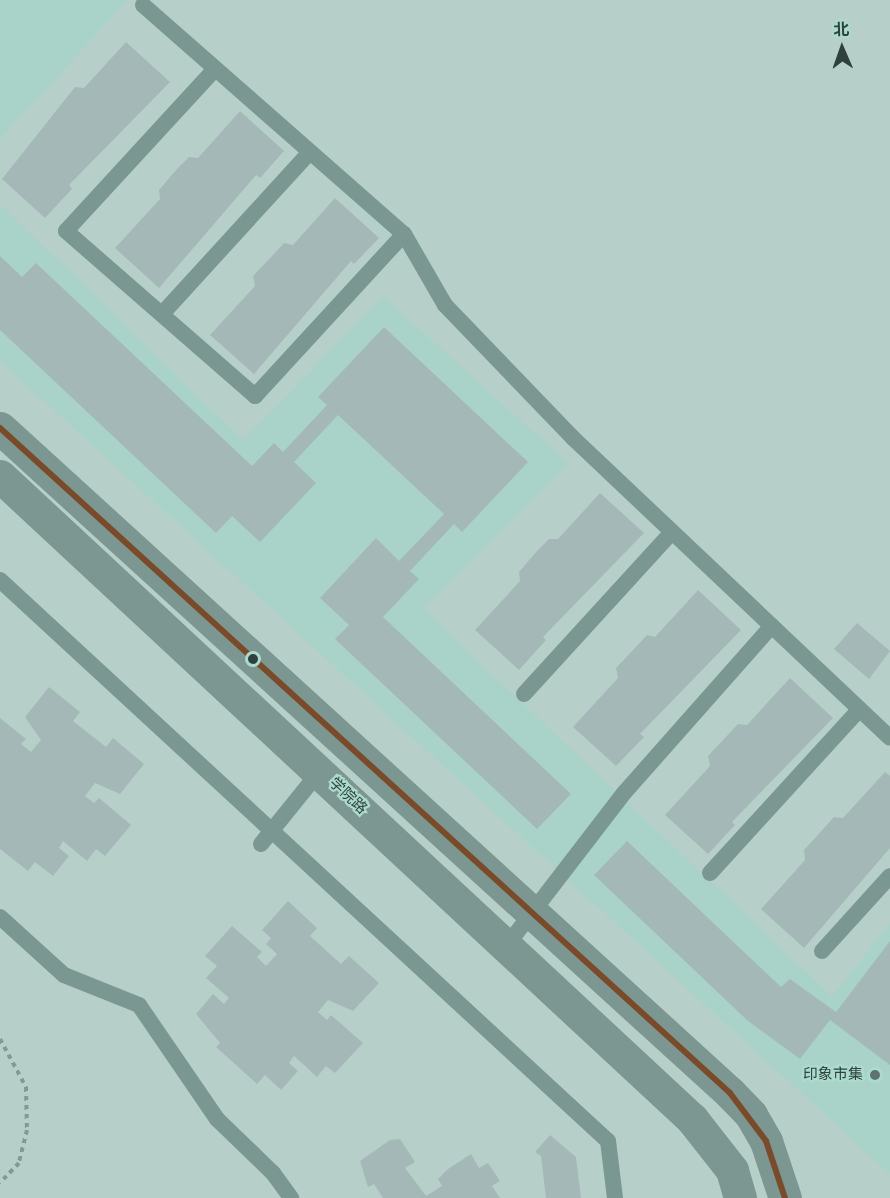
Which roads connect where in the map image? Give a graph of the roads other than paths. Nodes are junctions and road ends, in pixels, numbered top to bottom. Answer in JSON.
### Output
{"nodes":[{"id":1,"x":143,"y":5,"type":"dead end"},
{"id":2,"x":215,"y":69,"type":"junction"},
{"id":3,"x":310,"y":152,"type":"junction"},
{"id":4,"x":404,"y":234,"type":"junction"},
{"id":5,"x":162,"y":314,"type":"junction"},
{"id":6,"x":0,"y":428,"type":"edge"},
{"id":7,"x":0,"y":476,"type":"edge"},
{"id":8,"x":672,"y":532,"type":"junction"},
{"id":9,"x":0,"y":580,"type":"edge"},
{"id":10,"x":772,"y":626,"type":"junction"},
{"id":11,"x":524,"y":694,"type":"dead end"},
{"id":12,"x":860,"y":710,"type":"junction"},
{"id":13,"x":890,"y":738,"type":"edge"},
{"id":14,"x":320,"y":771,"type":"junction"},
{"id":15,"x":266,"y":839,"type":"junction"},
{"id":16,"x":710,"y":873,"type":"dead end"},
{"id":17,"x":890,"y":876,"type":"edge"},
{"id":18,"x":531,"y":916,"type":"junction"},
{"id":19,"x":0,"y":917,"type":"edge"},
{"id":20,"x":508,"y":944,"type":"junction"},
{"id":21,"x":822,"y":951,"type":"dead end"},
{"id":22,"x":291,"y":1198,"type":"edge"},
{"id":23,"x":615,"y":1198,"type":"edge"},
{"id":24,"x":740,"y":1198,"type":"edge"},
{"id":25,"x":785,"y":1198,"type":"edge"}],
"edges":[{"from":1,"to":2,"type":"lane"},
{"from":2,"to":3,"type":"lane"},
{"from":2,"to":5,"type":"lane"},
{"from":3,"to":4,"type":"lane"},
{"from":3,"to":5,"type":"lane"},
{"from":4,"to":5,"type":"lane"},
{"from":4,"to":8,"type":"lane"},
{"from":6,"to":18,"type":"street"},
{"from":7,"to":14,"type":"street","name":"学院路"},
{"from":8,"to":10,"type":"lane"},
{"from":8,"to":11,"type":"lane"},
{"from":9,"to":15,"type":"lane"},
{"from":10,"to":12,"type":"lane"},
{"from":10,"to":18,"type":"lane"},
{"from":12,"to":13,"type":"lane"},
{"from":12,"to":16,"type":"lane"},
{"from":14,"to":15,"type":"lane"},
{"from":14,"to":20,"type":"street","name":"学院路"},
{"from":15,"to":23,"type":"lane"},
{"from":17,"to":21,"type":"lane"},
{"from":18,"to":20,"type":"lane"},
{"from":18,"to":25,"type":"street"},
{"from":19,"to":22,"type":"lane"},
{"from":20,"to":24,"type":"street","name":"学院路"}]}
